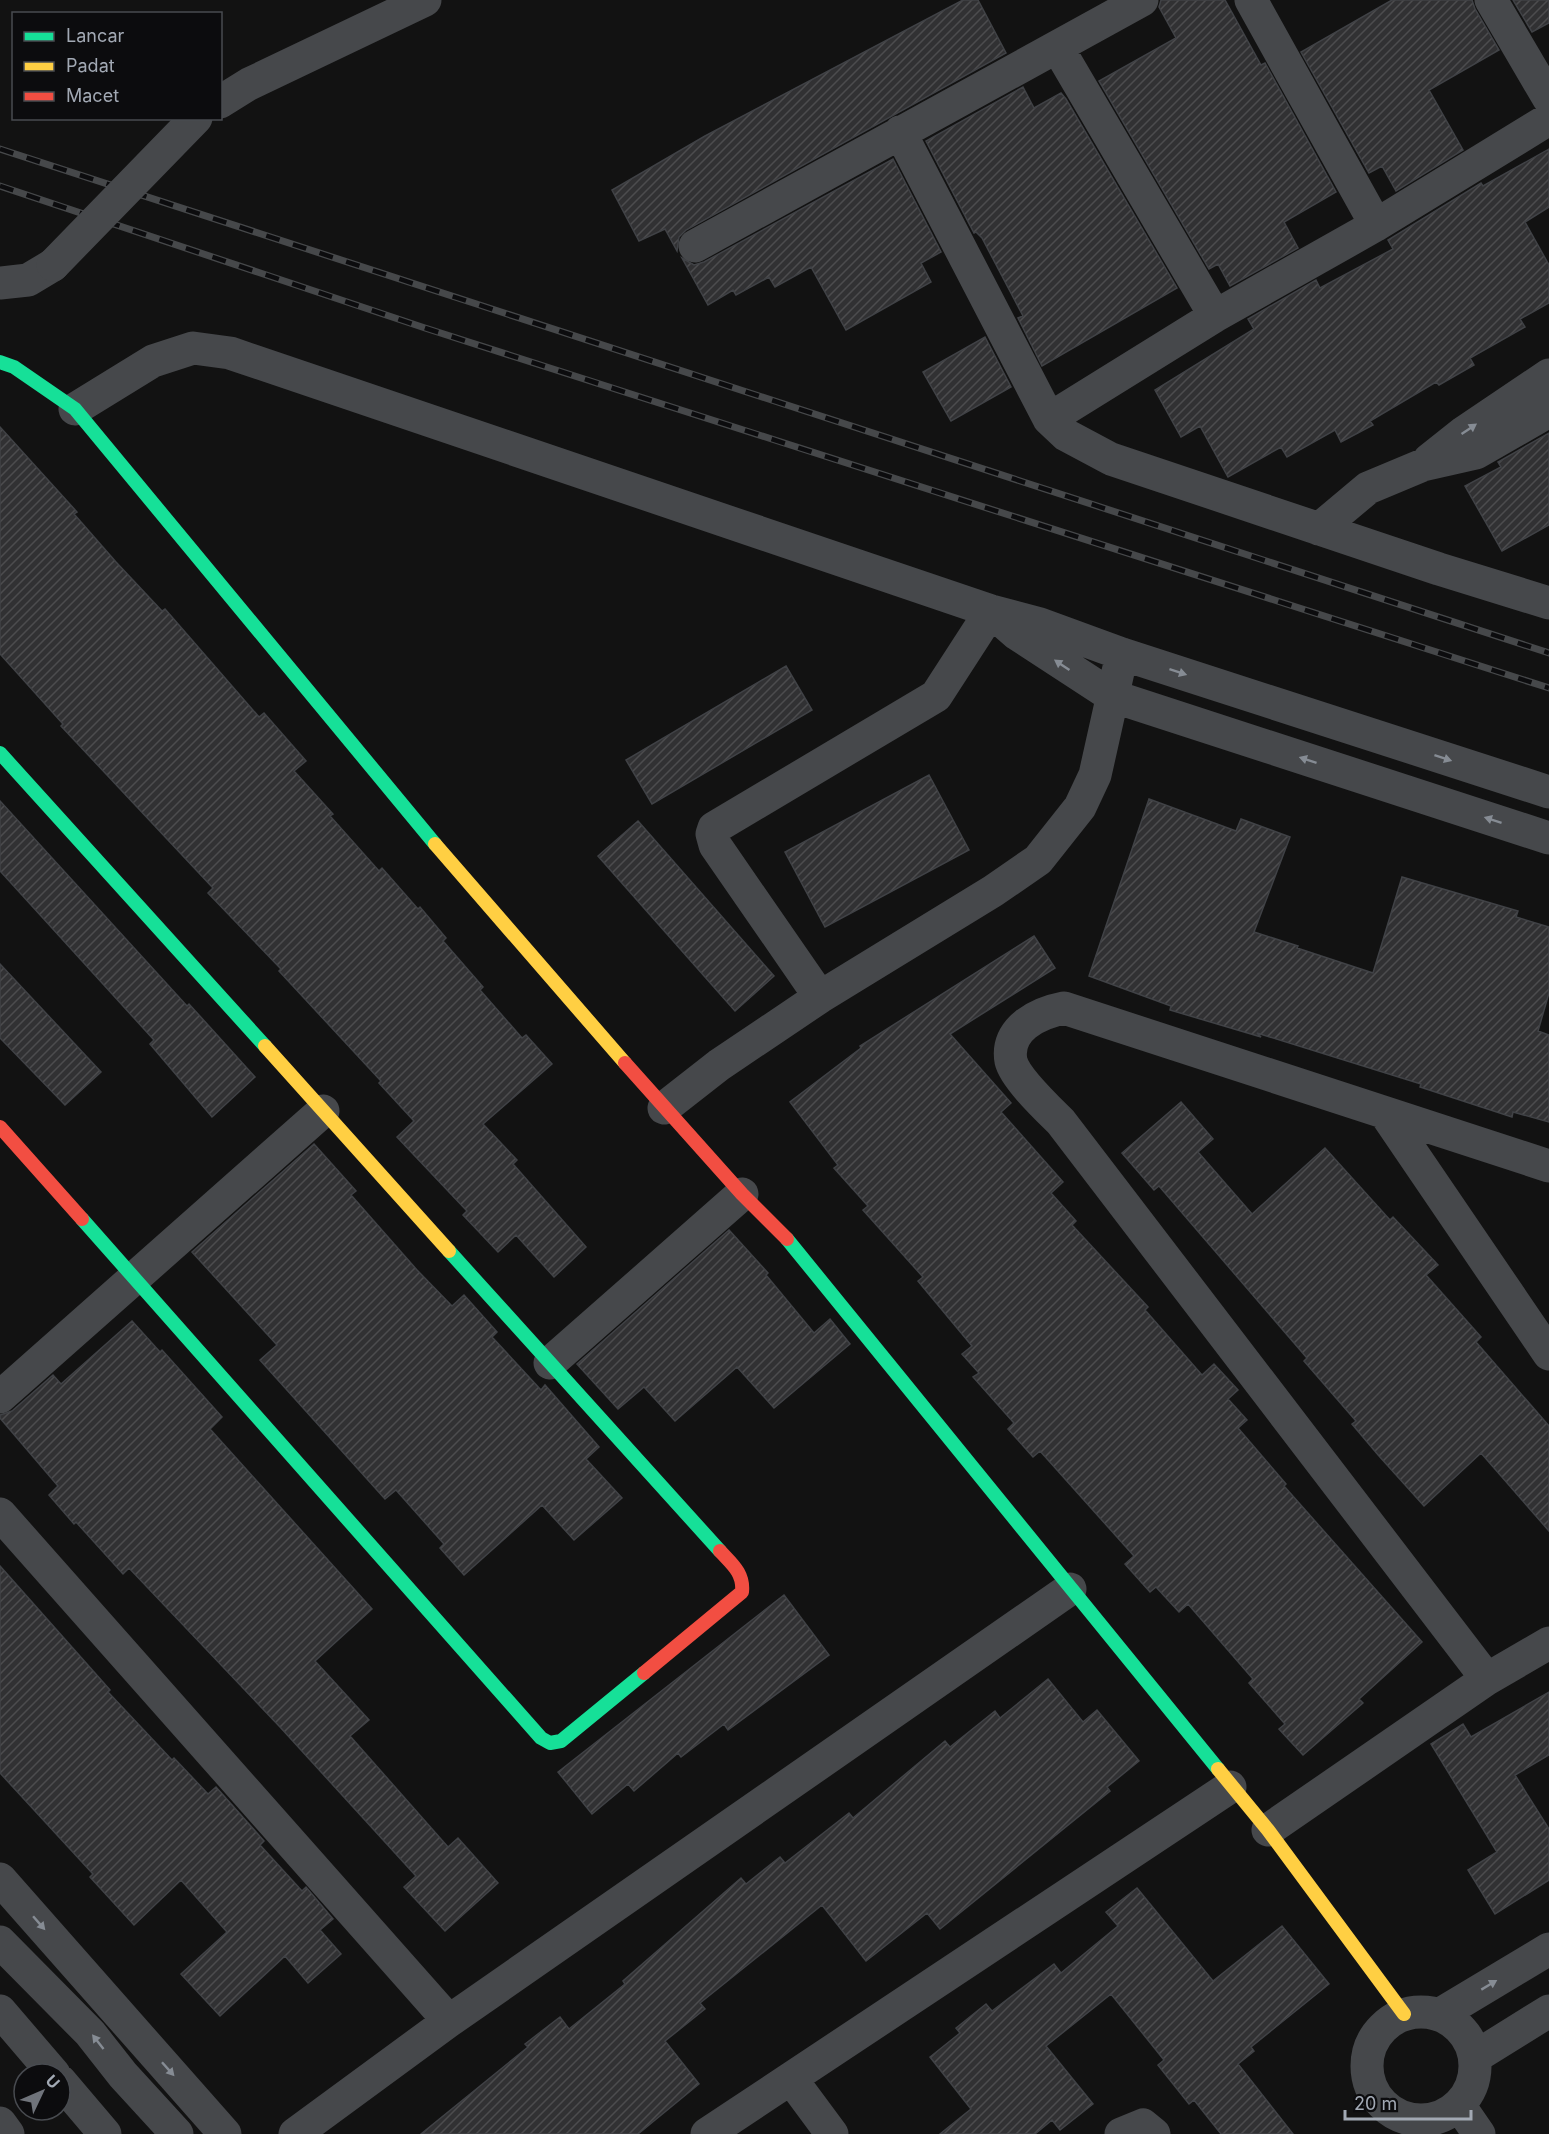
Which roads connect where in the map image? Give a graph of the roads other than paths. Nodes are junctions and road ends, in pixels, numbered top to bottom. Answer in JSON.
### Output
{"nodes":[{"id":1,"x":425,"y":0,"type":"edge"},
{"id":2,"x":1142,"y":0,"type":"edge"},
{"id":3,"x":1251,"y":0,"type":"edge"},
{"id":4,"x":1491,"y":0,"type":"edge"},
{"id":5,"x":1058,"y":48,"type":"junction"},
{"id":6,"x":1549,"y":99,"type":"edge"},
{"id":7,"x":222,"y":101,"type":"edge"},
{"id":8,"x":1549,"y":119,"type":"edge"},
{"id":9,"x":194,"y":120,"type":"edge"},
{"id":10,"x":900,"y":132,"type":"junction"},
{"id":11,"x":1376,"y":225,"type":"junction"},
{"id":12,"x":695,"y":246,"type":"dead end"},
{"id":13,"x":0,"y":283,"type":"edge"},
{"id":14,"x":1215,"y":316,"type":"junction"},
{"id":15,"x":0,"y":362,"type":"edge"},
{"id":16,"x":1549,"y":375,"type":"edge"},
{"id":17,"x":75,"y":409,"type":"junction"},
{"id":18,"x":1549,"y":411,"type":"edge"},
{"id":19,"x":1049,"y":419,"type":"junction"},
{"id":20,"x":1423,"y":465,"type":"junction"},
{"id":21,"x":1319,"y":529,"type":"junction"},
{"id":22,"x":1549,"y":603,"type":"edge"},
{"id":23,"x":991,"y":611,"type":"junction"},
{"id":24,"x":1122,"y":654,"type":"junction"},
{"id":25,"x":1112,"y":696,"type":"junction"},
{"id":26,"x":1406,"y":746,"type":"junction"},
{"id":27,"x":0,"y":753,"type":"edge"},
{"id":28,"x":1385,"y":786,"type":"junction"},
{"id":29,"x":1549,"y":792,"type":"edge"},
{"id":30,"x":1549,"y":838,"type":"edge"},
{"id":31,"x":820,"y":997,"type":"junction"},
{"id":32,"x":664,"y":1108,"type":"junction"},
{"id":33,"x":323,"y":1111,"type":"junction"},
{"id":34,"x":1385,"y":1113,"type":"junction"},
{"id":35,"x":0,"y":1127,"type":"edge"},
{"id":36,"x":1549,"y":1166,"type":"edge"},
{"id":37,"x":742,"y":1194,"type":"junction"},
{"id":38,"x":134,"y":1278,"type":"junction"},
{"id":39,"x":1548,"y":1350,"type":"edge"},
{"id":40,"x":550,"y":1363,"type":"junction"},
{"id":41,"x":0,"y":1397,"type":"edge"},
{"id":42,"x":0,"y":1514,"type":"edge"},
{"id":43,"x":1070,"y":1589,"type":"junction"},
{"id":44,"x":1549,"y":1643,"type":"edge"},
{"id":45,"x":1487,"y":1679,"type":"junction"},
{"id":46,"x":1230,"y":1787,"type":"junction"},
{"id":47,"x":1268,"y":1830,"type":"junction"},
{"id":48,"x":0,"y":1880,"type":"edge"},
{"id":49,"x":0,"y":1942,"type":"edge"},
{"id":50,"x":1549,"y":1949,"type":"edge"},
{"id":51,"x":0,"y":2011,"type":"edge"},
{"id":52,"x":1549,"y":2011,"type":"edge"},
{"id":53,"x":1404,"y":2014,"type":"junction"},
{"id":54,"x":1439,"y":2015,"type":"junction"},
{"id":55,"x":449,"y":2021,"type":"junction"},
{"id":56,"x":1475,"y":2056,"type":"junction"},
{"id":57,"x":44,"y":2062,"type":"edge"},
{"id":58,"x":792,"y":2080,"type":"junction"},
{"id":59,"x":72,"y":2095,"type":"edge"},
{"id":60,"x":1459,"y":2105,"type":"junction"},
{"id":61,"x":0,"y":2124,"type":"edge"},
{"id":62,"x":8,"y":2134,"type":"edge"},
{"id":63,"x":105,"y":2134,"type":"edge"},
{"id":64,"x":177,"y":2134,"type":"edge"},
{"id":65,"x":225,"y":2134,"type":"edge"},
{"id":66,"x":296,"y":2134,"type":"edge"},
{"id":67,"x":707,"y":2134,"type":"edge"},
{"id":68,"x":832,"y":2134,"type":"edge"},
{"id":69,"x":1121,"y":2134,"type":"edge"},
{"id":70,"x":1154,"y":2134,"type":"edge"},
{"id":71,"x":1479,"y":2134,"type":"edge"}],
"edges":[{"from":1,"to":7,"type":"street"},
{"from":2,"to":5,"type":"street"},
{"from":3,"to":11,"type":"street"},
{"from":4,"to":6,"type":"street"},
{"from":5,"to":10,"type":"street"},
{"from":5,"to":14,"type":"street"},
{"from":8,"to":11,"type":"street"},
{"from":9,"to":13,"type":"street","bridge":true},
{"from":10,"to":12,"type":"street"},
{"from":10,"to":19,"type":"street"},
{"from":11,"to":14,"type":"street"},
{"from":14,"to":19,"type":"street"},
{"from":15,"to":17,"type":"street"},
{"from":20,"to":16,"type":"street","one_way":true},
{"from":17,"to":23,"type":"street"},
{"from":17,"to":32,"type":"street"},
{"from":18,"to":20,"type":"street"},
{"from":19,"to":21,"type":"street"},
{"from":20,"to":21,"type":"street"},
{"from":21,"to":22,"type":"street"},
{"from":23,"to":24,"type":"street"},
{"from":25,"to":23,"type":"street","one_way":true},
{"from":23,"to":31,"type":"street"},
{"from":24,"to":25,"type":"street"},
{"from":24,"to":26,"type":"street","one_way":true},
{"from":28,"to":25,"type":"street","one_way":true},
{"from":25,"to":31,"type":"street"},
{"from":26,"to":28,"type":"street"},
{"from":26,"to":29,"type":"street","one_way":true},
{"from":27,"to":33,"type":"street"},
{"from":30,"to":28,"type":"street","one_way":true},
{"from":31,"to":32,"type":"street"},
{"from":32,"to":37,"type":"street"},
{"from":33,"to":38,"type":"street"},
{"from":33,"to":40,"type":"street"},
{"from":34,"to":36,"type":"street"},
{"from":34,"to":39,"type":"street"},
{"from":34,"to":45,"type":"street"},
{"from":35,"to":38,"type":"street"},
{"from":37,"to":40,"type":"street"},
{"from":37,"to":43,"type":"street"},
{"from":38,"to":40,"type":"street"},
{"from":38,"to":41,"type":"street"},
{"from":42,"to":55,"type":"street"},
{"from":43,"to":46,"type":"street"},
{"from":43,"to":55,"type":"street"},
{"from":44,"to":45,"type":"street"},
{"from":45,"to":47,"type":"street"},
{"from":46,"to":47,"type":"street"},
{"from":46,"to":58,"type":"street"},
{"from":47,"to":53,"type":"street"},
{"from":48,"to":65,"type":"street","one_way":true},
{"from":64,"to":49,"type":"street","one_way":true},
{"from":54,"to":50,"type":"street","one_way":true},
{"from":51,"to":57,"type":"street"},
{"from":52,"to":56,"type":"street"},
{"from":53,"to":54,"type":"street"},
{"from":53,"to":60,"type":"street"},
{"from":54,"to":56,"type":"street"},
{"from":55,"to":66,"type":"street"},
{"from":56,"to":60,"type":"street"},
{"from":58,"to":67,"type":"street"},
{"from":58,"to":68,"type":"street"},
{"from":59,"to":63,"type":"street"},
{"from":60,"to":71,"type":"street"},
{"from":61,"to":62,"type":"street"},
{"from":69,"to":70,"type":"street"}]}
